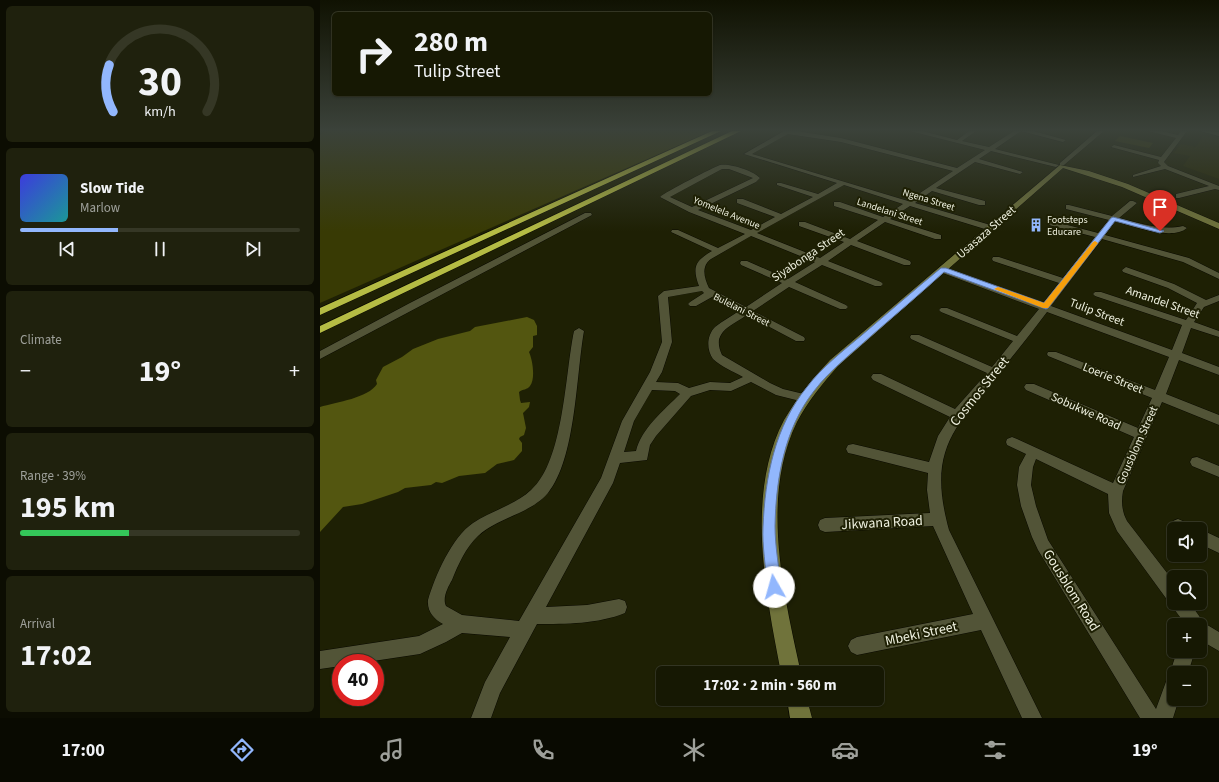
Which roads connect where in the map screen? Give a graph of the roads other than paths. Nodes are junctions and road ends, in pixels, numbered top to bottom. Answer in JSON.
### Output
{"nodes":[{"id":1,"x":645,"y":165,"type":"edge"},
{"id":2,"x":668,"y":165,"type":"edge"},
{"id":3,"x":782,"y":165,"type":"edge"},
{"id":4,"x":934,"y":165,"type":"edge"},
{"id":5,"x":968,"y":165,"type":"edge"},
{"id":6,"x":992,"y":165,"type":"edge"},
{"id":7,"x":1055,"y":165,"type":"edge"},
{"id":8,"x":1163,"y":165,"type":"edge"},
{"id":9,"x":1061,"y":166,"type":"junction"},
{"id":10,"x":1166,"y":167,"type":"junction"},
{"id":11,"x":959,"y":171,"type":"junction"},
{"id":12,"x":1020,"y":172,"type":"dead end"},
{"id":13,"x":1135,"y":176,"type":"dead end"},
{"id":14,"x":843,"y":183,"type":"junction"},
{"id":15,"x":779,"y":184,"type":"dead end"},
{"id":16,"x":1217,"y":188,"type":"edge"},
{"id":17,"x":931,"y":189,"type":"junction"},
{"id":18,"x":818,"y":196,"type":"junction"},
{"id":19,"x":1179,"y":196,"type":"dead end"},
{"id":20,"x":740,"y":201,"type":"dead end"},
{"id":21,"x":909,"y":203,"type":"junction"},
{"id":22,"x":982,"y":203,"type":"dead end"},
{"id":23,"x":1133,"y":203,"type":"dead end"},
{"id":24,"x":837,"y":204,"type":"dead end"},
{"id":25,"x":1069,"y":207,"type":"dead end"},
{"id":26,"x":692,"y":210,"type":"junction"},
{"id":27,"x":588,"y":215,"type":"dead end"},
{"id":28,"x":781,"y":217,"type":"junction"},
{"id":29,"x":1113,"y":219,"type":"junction"},
{"id":30,"x":885,"y":220,"type":"junction"},
{"id":31,"x":1052,"y":223,"type":"dead end"},
{"id":32,"x":802,"y":224,"type":"dead end"},
{"id":33,"x":1219,"y":226,"type":"edge"},
{"id":34,"x":991,"y":228,"type":"junction"},
{"id":35,"x":1183,"y":228,"type":"dead end"},
{"id":36,"x":675,"y":232,"type":"dead end"},
{"id":37,"x":750,"y":234,"type":"junction"},
{"id":38,"x":1101,"y":236,"type":"junction"},
{"id":39,"x":938,"y":237,"type":"dead end"},
{"id":40,"x":851,"y":242,"type":"junction"},
{"id":41,"x":468,"y":245,"type":"junction"},
{"id":42,"x":718,"y":252,"type":"junction"},
{"id":43,"x":996,"y":259,"type":"dead end"},
{"id":44,"x":821,"y":262,"type":"junction"},
{"id":45,"x":744,"y":263,"type":"dead end"},
{"id":46,"x":907,"y":263,"type":"dead end"},
{"id":47,"x":943,"y":270,"type":"junction"},
{"id":48,"x":1126,"y":270,"type":"dead end"},
{"id":49,"x":1219,"y":276,"type":"edge"},
{"id":50,"x":1065,"y":282,"type":"junction"},
{"id":51,"x":790,"y":283,"type":"junction"},
{"id":52,"x":878,"y":284,"type":"dead end"},
{"id":53,"x":410,"y":288,"type":"junction"},
{"id":54,"x":707,"y":291,"type":"junction"},
{"id":55,"x":1098,"y":294,"type":"dead end"},
{"id":56,"x":1219,"y":298,"type":"edge"},
{"id":57,"x":1204,"y":302,"type":"junction"},
{"id":58,"x":693,"y":304,"type":"dead end"},
{"id":59,"x":1046,"y":306,"type":"junction"},
{"id":60,"x":320,"y":307,"type":"edge"},
{"id":61,"x":842,"y":307,"type":"dead end"},
{"id":62,"x":944,"y":310,"type":"dead end"},
{"id":63,"x":320,"y":312,"type":"edge"},
{"id":64,"x":746,"y":312,"type":"junction"},
{"id":65,"x":1188,"y":324,"type":"junction"},
{"id":66,"x":320,"y":330,"type":"edge"},
{"id":67,"x":579,"y":331,"type":"dead end"},
{"id":68,"x":1219,"y":334,"type":"edge"},
{"id":69,"x":915,"y":337,"type":"dead end"},
{"id":70,"x":320,"y":338,"type":"edge"},
{"id":71,"x":800,"y":339,"type":"dead end"},
{"id":72,"x":1019,"y":340,"type":"junction"},
{"id":73,"x":1052,"y":354,"type":"dead end"},
{"id":74,"x":1176,"y":355,"type":"junction"},
{"id":75,"x":320,"y":356,"type":"edge"},
{"id":76,"x":1219,"y":371,"type":"edge"},
{"id":77,"x":994,"y":372,"type":"junction"},
{"id":78,"x":877,"y":377,"type":"dead end"},
{"id":79,"x":751,"y":378,"type":"junction"},
{"id":80,"x":650,"y":386,"type":"junction"},
{"id":81,"x":1030,"y":387,"type":"dead end"},
{"id":82,"x":687,"y":393,"type":"junction"},
{"id":83,"x":1159,"y":396,"type":"junction"},
{"id":84,"x":804,"y":398,"type":"junction"},
{"id":85,"x":957,"y":414,"type":"junction"},
{"id":86,"x":1219,"y":420,"type":"edge"},
{"id":87,"x":1141,"y":436,"type":"junction"},
{"id":88,"x":1012,"y":442,"type":"dead end"},
{"id":89,"x":853,"y":449,"type":"dead end"},
{"id":90,"x":1033,"y":453,"type":"junction"},
{"id":91,"x":615,"y":458,"type":"junction"},
{"id":92,"x":1197,"y":462,"type":"dead end"},
{"id":93,"x":934,"y":469,"type":"junction"},
{"id":94,"x":1219,"y":472,"type":"edge"},
{"id":95,"x":1116,"y":491,"type":"junction"},
{"id":96,"x":939,"y":519,"type":"junction"},
{"id":97,"x":825,"y":525,"type":"dead end"},
{"id":98,"x":1207,"y":540,"type":"edge"},
{"id":99,"x":1219,"y":546,"type":"edge"},
{"id":100,"x":1167,"y":586,"type":"edge"},
{"id":101,"x":620,"y":607,"type":"dead end"},
{"id":102,"x":985,"y":620,"type":"junction"},
{"id":103,"x":528,"y":623,"type":"junction"},
{"id":104,"x":460,"y":624,"type":"junction"},
{"id":105,"x":1207,"y":635,"type":"edge"},
{"id":106,"x":1219,"y":642,"type":"edge"},
{"id":107,"x":857,"y":646,"type":"dead end"},
{"id":108,"x":320,"y":660,"type":"edge"},
{"id":109,"x":790,"y":666,"type":"edge"},
{"id":110,"x":798,"y":706,"type":"edge"},
{"id":111,"x":1167,"y":706,"type":"edge"},
{"id":112,"x":480,"y":718,"type":"edge"},
{"id":113,"x":801,"y":718,"type":"edge"},
{"id":114,"x":1032,"y":718,"type":"edge"},
{"id":115,"x":1151,"y":718,"type":"edge"},
{"id":116,"x":1163,"y":718,"type":"edge"}],
"edges":[{"from":1,"to":41,"type":"highway"},
{"from":2,"to":53,"type":"highway"},
{"from":3,"to":14,"type":"street","name":"Ngena Street"},
{"from":4,"to":11,"type":"street"},
{"from":5,"to":11,"type":"street","name":"Siyabonga Street"},
{"from":6,"to":12,"type":"street"},
{"from":7,"to":9,"type":"street"},
{"from":8,"to":10,"type":"street"},
{"from":9,"to":33,"type":"street"},
{"from":9,"to":34,"type":"street","name":"Usasaza Street"},
{"from":10,"to":13,"type":"street"},
{"from":10,"to":16,"type":"street"},
{"from":11,"to":17,"type":"street","name":"Siyabonga Street"},
{"from":14,"to":18,"type":"street","name":"Bulelani Street"},
{"from":14,"to":21,"type":"street","name":"Ngena Street"},
{"from":15,"to":18,"type":"street"},
{"from":16,"to":19,"type":"street"},
{"from":17,"to":21,"type":"street","name":"Siyabonga Street"},
{"from":17,"to":22,"type":"street"},
{"from":18,"to":28,"type":"street","name":"Bulelani Street"},
{"from":20,"to":28,"type":"street"},
{"from":21,"to":30,"type":"street","name":"Siyabonga Street"},
{"from":21,"to":34,"type":"street","name":"Ngena Street"},
{"from":23,"to":29,"type":"street","name":"Cosmos Street"},
{"from":24,"to":30,"type":"street","name":"Landelani Street"},
{"from":25,"to":29,"type":"street"},
{"from":26,"to":26,"type":"street","name":"Yomelela Avenue"},
{"from":26,"to":37,"type":"street","name":"Yomelela Avenue"},
{"from":27,"to":75,"type":"street"},
{"from":28,"to":37,"type":"street","name":"Bulelani Street"},
{"from":29,"to":35,"type":"street"},
{"from":29,"to":38,"type":"street","name":"Cosmos Street"},
{"from":30,"to":39,"type":"street","name":"Landelani Street"},
{"from":30,"to":40,"type":"street","name":"Siyabonga Street"},
{"from":31,"to":38,"type":"street"},
{"from":32,"to":40,"type":"street"},
{"from":34,"to":47,"type":"street","name":"Usasaza Street"},
{"from":36,"to":42,"type":"street"},
{"from":37,"to":42,"type":"street","name":"Bulelani Street"},
{"from":37,"to":44,"type":"street","name":"Yomelela Avenue"},
{"from":38,"to":49,"type":"street"},
{"from":38,"to":50,"type":"street","name":"Cosmos Street"},
{"from":40,"to":44,"type":"street","name":"Siyabonga Street"},
{"from":40,"to":46,"type":"street"},
{"from":41,"to":60,"type":"highway"},
{"from":41,"to":63,"type":"highway"},
{"from":42,"to":54,"type":"street","name":"Bulelani Street"},
{"from":43,"to":50,"type":"street"},
{"from":44,"to":51,"type":"street","name":"Siyabonga Street"},
{"from":44,"to":52,"type":"street","name":"Yomelela Avenue"},
{"from":45,"to":51,"type":"street"},
{"from":47,"to":59,"type":"street","name":"Tulip Street"},
{"from":47,"to":84,"type":"street","name":"Usasaza Street"},
{"from":48,"to":57,"type":"street"},
{"from":50,"to":59,"type":"street","name":"Cosmos Street"},
{"from":51,"to":61,"type":"street"},
{"from":51,"to":64,"type":"street","name":"Siyabonga Street"},
{"from":53,"to":66,"type":"highway"},
{"from":53,"to":70,"type":"highway"},
{"from":54,"to":58,"type":"street"},
{"from":54,"to":64,"type":"street","name":"Bulelani Street"},
{"from":54,"to":80,"type":"street"},
{"from":55,"to":65,"type":"street","name":"Amandel Street"},
{"from":56,"to":57,"type":"street"},
{"from":57,"to":65,"type":"street","name":"Gousblom Street"},
{"from":59,"to":72,"type":"street","name":"Cosmos Street"},
{"from":59,"to":74,"type":"street","name":"Tulip Street"},
{"from":62,"to":72,"type":"street"},
{"from":64,"to":71,"type":"street","name":"Bulelani Street"},
{"from":64,"to":79,"type":"street","name":"Siyabonga Street"},
{"from":65,"to":68,"type":"street","name":"Amandel Street"},
{"from":65,"to":74,"type":"street","name":"Gousblom Street"},
{"from":67,"to":104,"type":"street"},
{"from":69,"to":77,"type":"street"},
{"from":72,"to":77,"type":"street","name":"Cosmos Street"},
{"from":73,"to":83,"type":"street","name":"Loerie Street"},
{"from":74,"to":76,"type":"street","name":"Tulip Street"},
{"from":74,"to":83,"type":"street","name":"Gousblom Street"},
{"from":77,"to":85,"type":"street","name":"Cosmos Street"},
{"from":78,"to":85,"type":"street"},
{"from":79,"to":82,"type":"street"},
{"from":79,"to":84,"type":"street","name":"Siyabonga Street"},
{"from":80,"to":82,"type":"street"},
{"from":80,"to":91,"type":"street"},
{"from":81,"to":87,"type":"street","name":"Sobukwe Road"},
{"from":82,"to":91,"type":"street"},
{"from":83,"to":86,"type":"street","name":"Loerie Street"},
{"from":83,"to":87,"type":"street","name":"Gousblom Street"},
{"from":84,"to":109,"type":"street","name":"Usasaza Street"},
{"from":85,"to":93,"type":"street","name":"Cosmos Street"},
{"from":87,"to":95,"type":"street","name":"Gousblom Street"},
{"from":88,"to":90,"type":"street"},
{"from":89,"to":93,"type":"street"},
{"from":90,"to":95,"type":"street"},
{"from":90,"to":115,"type":"street","name":"Gousblom Road"},
{"from":91,"to":103,"type":"street"},
{"from":92,"to":94,"type":"street"},
{"from":93,"to":96,"type":"street","name":"Cosmos Street"},
{"from":95,"to":100,"type":"street","name":"Gousblom Street"},
{"from":96,"to":97,"type":"street","name":"Jikwana Road"},
{"from":96,"to":102,"type":"street","name":"Cosmos Street"},
{"from":98,"to":99,"type":"street"},
{"from":101,"to":103,"type":"street"},
{"from":102,"to":107,"type":"street","name":"Mbeki Street"},
{"from":102,"to":114,"type":"street","name":"Cosmos Street"},
{"from":103,"to":104,"type":"street"},
{"from":103,"to":112,"type":"street"},
{"from":104,"to":108,"type":"street"},
{"from":105,"to":106,"type":"street"},
{"from":110,"to":113,"type":"street"},
{"from":111,"to":116,"type":"street"}]}
